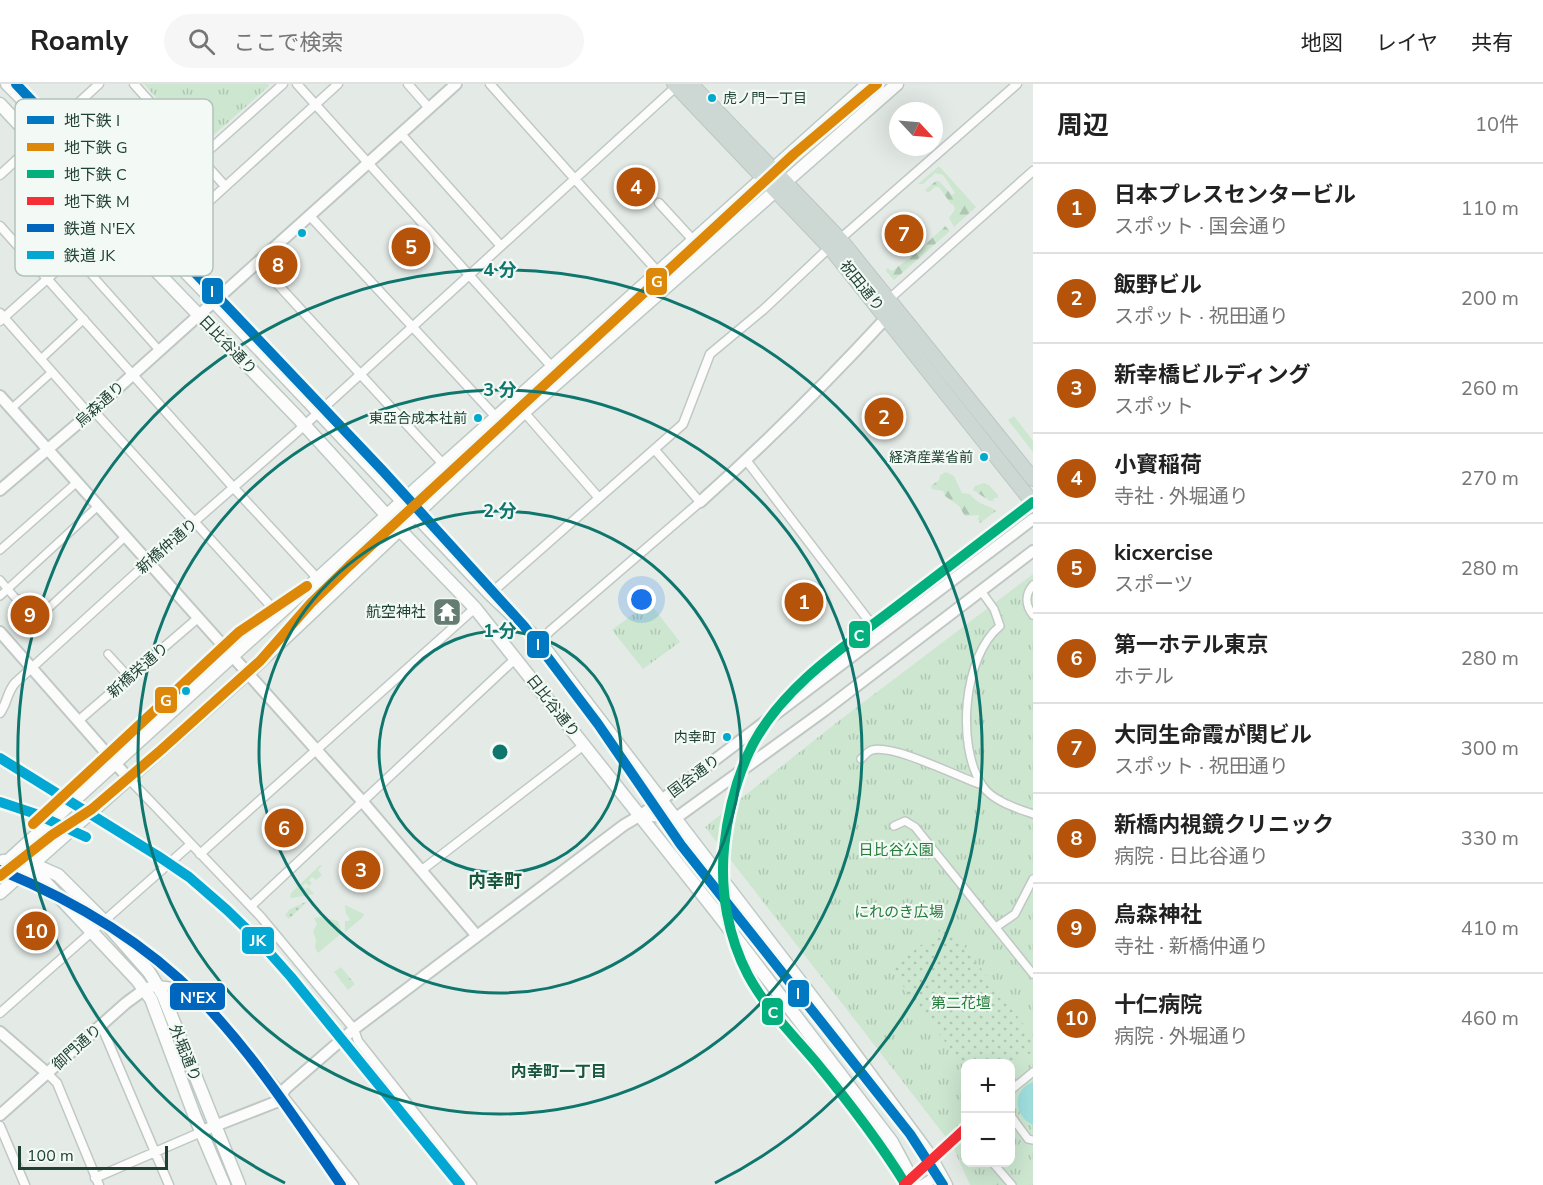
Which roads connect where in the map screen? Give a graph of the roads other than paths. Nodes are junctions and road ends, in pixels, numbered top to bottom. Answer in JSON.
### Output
{"nodes":[{"id":1,"x":7,"y":84,"type":"edge"},
{"id":2,"x":99,"y":84,"type":"edge"},
{"id":3,"x":134,"y":84,"type":"edge"},
{"id":4,"x":283,"y":84,"type":"edge"},
{"id":5,"x":297,"y":84,"type":"edge"},
{"id":6,"x":338,"y":84,"type":"edge"},
{"id":7,"x":408,"y":84,"type":"edge"},
{"id":8,"x":456,"y":84,"type":"edge"},
{"id":9,"x":490,"y":84,"type":"edge"},
{"id":10,"x":868,"y":84,"type":"edge"},
{"id":11,"x":897,"y":84,"type":"edge"},
{"id":12,"x":1017,"y":84,"type":"edge"},
{"id":13,"x":680,"y":85,"type":"edge"},
{"id":14,"x":22,"y":99,"type":"edge"},
{"id":15,"x":83,"y":99,"type":"edge"},
{"id":16,"x":147,"y":99,"type":"edge"},
{"id":17,"x":0,"y":104,"type":"edge"},
{"id":18,"x":316,"y":105,"type":"junction"},
{"id":19,"x":429,"y":108,"type":"junction"},
{"id":20,"x":15,"y":120,"type":"edge"},
{"id":21,"x":401,"y":134,"type":"junction"},
{"id":22,"x":213,"y":146,"type":"edge"},
{"id":23,"x":15,"y":162,"type":"edge"},
{"id":24,"x":369,"y":163,"type":"junction"},
{"id":25,"x":1033,"y":171,"type":"edge"},
{"id":26,"x":213,"y":173,"type":"edge"},
{"id":27,"x":768,"y":173,"type":"junction"},
{"id":28,"x":0,"y":175,"type":"edge"},
{"id":29,"x":575,"y":178,"type":"junction"},
{"id":30,"x":225,"y":186,"type":"junction"},
{"id":31,"x":780,"y":186,"type":"junction"},
{"id":32,"x":213,"y":198,"type":"edge"},
{"id":33,"x":659,"y":203,"type":"dead end"},
{"id":34,"x":310,"y":216,"type":"junction"},
{"id":35,"x":0,"y":226,"type":"edge"},
{"id":36,"x":693,"y":240,"type":"junction"},
{"id":37,"x":15,"y":242,"type":"edge"},
{"id":38,"x":835,"y":243,"type":"junction"},
{"id":39,"x":501,"y":246,"type":"junction"},
{"id":40,"x":257,"y":262,"type":"junction"},
{"id":41,"x":658,"y":272,"type":"junction"},
{"id":42,"x":469,"y":275,"type":"junction"},
{"id":43,"x":50,"y":276,"type":"edge"},
{"id":44,"x":93,"y":276,"type":"edge"},
{"id":45,"x":161,"y":276,"type":"edge"},
{"id":46,"x":189,"y":276,"type":"edge"},
{"id":47,"x":48,"y":278,"type":"junction"},
{"id":48,"x":214,"y":301,"type":"junction"},
{"id":49,"x":887,"y":309,"type":"junction"},
{"id":50,"x":199,"y":315,"type":"junction"},
{"id":51,"x":1,"y":317,"type":"edge"},
{"id":52,"x":84,"y":320,"type":"junction"},
{"id":53,"x":411,"y":327,"type":"junction"},
{"id":54,"x":159,"y":350,"type":"junction"},
{"id":55,"x":41,"y":359,"type":"junction"},
{"id":56,"x":552,"y":367,"type":"junction"},
{"id":57,"x":52,"y":372,"type":"junction"},
{"id":58,"x":133,"y":374,"type":"junction"},
{"id":59,"x":360,"y":374,"type":"junction"},
{"id":60,"x":0,"y":396,"type":"edge"},
{"id":61,"x":11,"y":409,"type":"junction"},
{"id":62,"x":318,"y":411,"type":"junction"},
{"id":63,"x":91,"y":412,"type":"junction"},
{"id":64,"x":524,"y":412,"type":"junction"},
{"id":65,"x":496,"y":417,"type":"junction"},
{"id":66,"x":304,"y":425,"type":"junction"},
{"id":67,"x":655,"y":450,"type":"junction"},
{"id":68,"x":47,"y":451,"type":"junction"},
{"id":69,"x":746,"y":460,"type":"junction"},
{"id":70,"x":443,"y":464,"type":"junction"},
{"id":71,"x":1033,"y":479,"type":"edge"},
{"id":72,"x":76,"y":483,"type":"junction"},
{"id":73,"x":233,"y":487,"type":"junction"},
{"id":74,"x":0,"y":490,"type":"edge"},
{"id":75,"x":599,"y":498,"type":"junction"},
{"id":76,"x":403,"y":501,"type":"junction"},
{"id":77,"x":700,"y":502,"type":"junction"},
{"id":78,"x":1033,"y":503,"type":"edge"},
{"id":79,"x":97,"y":507,"type":"junction"},
{"id":80,"x":416,"y":514,"type":"junction"},
{"id":81,"x":387,"y":516,"type":"junction"},
{"id":82,"x":1033,"y":519,"type":"edge"},
{"id":83,"x":194,"y":522,"type":"junction"},
{"id":84,"x":399,"y":529,"type":"junction"},
{"id":85,"x":125,"y":537,"type":"junction"},
{"id":86,"x":0,"y":550,"type":"edge"},
{"id":87,"x":1033,"y":551,"type":"edge"},
{"id":88,"x":147,"y":562,"type":"junction"},
{"id":89,"x":318,"y":579,"type":"junction"},
{"id":90,"x":0,"y":580,"type":"edge"},
{"id":91,"x":1033,"y":585,"type":"edge"},
{"id":92,"x":8,"y":588,"type":"junction"},
{"id":93,"x":981,"y":591,"type":"junction"},
{"id":94,"x":489,"y":594,"type":"junction"},
{"id":95,"x":0,"y":596,"type":"edge"},
{"id":96,"x":475,"y":608,"type":"junction"},
{"id":97,"x":279,"y":615,"type":"junction"},
{"id":98,"x":1033,"y":615,"type":"edge"},
{"id":99,"x":198,"y":618,"type":"junction"},
{"id":100,"x":0,"y":632,"type":"edge"},
{"id":101,"x":879,"y":634,"type":"junction"},
{"id":102,"x":540,"y":642,"type":"junction"},
{"id":103,"x":108,"y":654,"type":"dead end"},
{"id":104,"x":233,"y":657,"type":"junction"},
{"id":105,"x":516,"y":658,"type":"junction"},
{"id":106,"x":32,"y":668,"type":"junction"},
{"id":107,"x":248,"y":673,"type":"junction"},
{"id":108,"x":129,"y":677,"type":"junction"},
{"id":109,"x":0,"y":713,"type":"edge"},
{"id":110,"x":78,"y":722,"type":"junction"},
{"id":111,"x":584,"y":745,"type":"junction"},
{"id":112,"x":316,"y":750,"type":"junction"},
{"id":113,"x":861,"y":759,"type":"dead end"},
{"id":114,"x":115,"y":764,"type":"junction"},
{"id":115,"x":130,"y":780,"type":"junction"},
{"id":116,"x":982,"y":786,"type":"junction"},
{"id":117,"x":663,"y":800,"type":"junction"},
{"id":118,"x":362,"y":801,"type":"junction"},
{"id":119,"x":1033,"y":814,"type":"edge"},
{"id":120,"x":641,"y":815,"type":"junction"},
{"id":121,"x":676,"y":818,"type":"junction"},
{"id":122,"x":894,"y":826,"type":"dead end"},
{"id":123,"x":191,"y":844,"type":"junction"},
{"id":124,"x":200,"y":854,"type":"junction"},
{"id":125,"x":2,"y":864,"type":"edge"},
{"id":126,"x":31,"y":867,"type":"junction"},
{"id":127,"x":422,"y":870,"type":"junction"},
{"id":128,"x":1033,"y":879,"type":"edge"},
{"id":129,"x":0,"y":893,"type":"edge"},
{"id":130,"x":251,"y":906,"type":"junction"},
{"id":131,"x":104,"y":921,"type":"junction"},
{"id":132,"x":996,"y":927,"type":"junction"},
{"id":133,"x":92,"y":932,"type":"junction"},
{"id":134,"x":477,"y":936,"type":"junction"},
{"id":135,"x":1033,"y":974,"type":"edge"},
{"id":136,"x":151,"y":987,"type":"junction"},
{"id":137,"x":0,"y":1013,"type":"edge"},
{"id":138,"x":100,"y":1025,"type":"junction"},
{"id":139,"x":354,"y":1029,"type":"junction"},
{"id":140,"x":0,"y":1032,"type":"edge"},
{"id":141,"x":1033,"y":1072,"type":"edge"},
{"id":142,"x":47,"y":1073,"type":"junction"},
{"id":143,"x":1015,"y":1087,"type":"edge"},
{"id":144,"x":281,"y":1094,"type":"junction"},
{"id":145,"x":0,"y":1115,"type":"edge"},
{"id":146,"x":1015,"y":1121,"type":"edge"},
{"id":147,"x":0,"y":1126,"type":"edge"},
{"id":148,"x":207,"y":1129,"type":"junction"},
{"id":149,"x":1033,"y":1140,"type":"edge"},
{"id":150,"x":155,"y":1152,"type":"junction"},
{"id":151,"x":996,"y":1167,"type":"edge"},
{"id":152,"x":943,"y":1179,"type":"edge"},
{"id":153,"x":97,"y":1181,"type":"edge"},
{"id":154,"x":26,"y":1185,"type":"edge"},
{"id":155,"x":169,"y":1185,"type":"edge"},
{"id":156,"x":224,"y":1185,"type":"edge"},
{"id":157,"x":239,"y":1185,"type":"edge"},
{"id":158,"x":354,"y":1185,"type":"edge"},
{"id":159,"x":472,"y":1185,"type":"edge"},
{"id":160,"x":915,"y":1185,"type":"edge"},
{"id":161,"x":923,"y":1185,"type":"edge"},
{"id":162,"x":1012,"y":1185,"type":"edge"}],
"edges":[{"from":1,"to":14,"type":"main road","name":"日比谷通り"},
{"from":2,"to":15,"type":"street"},
{"from":3,"to":16,"type":"street"},
{"from":4,"to":22,"type":"street"},
{"from":5,"to":18,"type":"street"},
{"from":6,"to":18,"type":"street"},
{"from":7,"to":19,"type":"street"},
{"from":8,"to":19,"type":"street","name":"烏森通り"},
{"from":9,"to":29,"type":"street"},
{"from":10,"to":27,"type":"main road"},
{"from":11,"to":31,"type":"main road"},
{"from":12,"to":38,"type":"street"},
{"from":13,"to":27,"type":"main road","name":"祝田通り"},
{"from":13,"to":29,"type":"street","name":"新橋仲通り"},
{"from":17,"to":20,"type":"main road","name":"日比谷通り"},
{"from":18,"to":24,"type":"street"},
{"from":18,"to":30,"type":"street"},
{"from":19,"to":21,"type":"street","name":"烏森通り"},
{"from":21,"to":24,"type":"street","name":"烏森通り"},
{"from":21,"to":39,"type":"street"},
{"from":23,"to":28,"type":"street"},
{"from":24,"to":34,"type":"street","name":"烏森通り"},
{"from":24,"to":42,"type":"street"},
{"from":25,"to":49,"type":"street"},
{"from":26,"to":30,"type":"street"},
{"from":27,"to":31,"type":"main road","name":"祝田通り"},
{"from":27,"to":36,"type":"main road"},
{"from":29,"to":39,"type":"street","name":"新橋仲通り"},
{"from":29,"to":41,"type":"street"},
{"from":30,"to":32,"type":"street"},
{"from":31,"to":38,"type":"main road","name":"祝田通り"},
{"from":31,"to":64,"type":"main road"},
{"from":33,"to":36,"type":"street"},
{"from":34,"to":40,"type":"street","name":"烏森通り"},
{"from":34,"to":53,"type":"street"},
{"from":35,"to":37,"type":"street"},
{"from":36,"to":41,"type":"main road"},
{"from":38,"to":49,"type":"main road","name":"祝田通り"},
{"from":38,"to":49,"type":"main road","name":"祝田通り"},
{"from":38,"to":67,"type":"street"},
{"from":39,"to":42,"type":"street","name":"新橋仲通り"},
{"from":40,"to":48,"type":"street","name":"烏森通り"},
{"from":40,"to":59,"type":"street"},
{"from":41,"to":56,"type":"main road"},
{"from":42,"to":53,"type":"street","name":"新橋仲通り"},
{"from":42,"to":56,"type":"street"},
{"from":43,"to":47,"type":"street"},
{"from":44,"to":54,"type":"street"},
{"from":45,"to":50,"type":"main road","name":"日比谷通り"},
{"from":46,"to":48,"type":"main road","name":"日比谷通り"},
{"from":47,"to":51,"type":"street"},
{"from":47,"to":52,"type":"street"},
{"from":48,"to":50,"type":"street","name":"烏森通り"},
{"from":48,"to":62,"type":"main road","name":"日比谷通り"},
{"from":49,"to":69,"type":"street"},
{"from":49,"to":71,"type":"main road","name":"祝田通り"},
{"from":49,"to":78,"type":"main road","name":"祝田通り"},
{"from":50,"to":54,"type":"street","name":"烏森通り"},
{"from":50,"to":66,"type":"main road","name":"日比谷通り"},
{"from":51,"to":55,"type":"street"},
{"from":52,"to":55,"type":"street"},
{"from":52,"to":58,"type":"street"},
{"from":53,"to":59,"type":"street","name":"新橋仲通り"},
{"from":53,"to":65,"type":"street"},
{"from":54,"to":58,"type":"street","name":"烏森通り"},
{"from":55,"to":57,"type":"street"},
{"from":56,"to":65,"type":"main road"},
{"from":57,"to":61,"type":"street"},
{"from":57,"to":63,"type":"street"},
{"from":58,"to":63,"type":"street","name":"烏森通り"},
{"from":58,"to":73,"type":"street"},
{"from":59,"to":62,"type":"street","name":"新橋仲通り"},
{"from":59,"to":70,"type":"street"},
{"from":60,"to":61,"type":"street"},
{"from":61,"to":68,"type":"street"},
{"from":62,"to":66,"type":"street","name":"新橋仲通り"},
{"from":62,"to":76,"type":"main road","name":"日比谷通り"},
{"from":63,"to":68,"type":"street","name":"烏森通り"},
{"from":63,"to":83,"type":"street"},
{"from":64,"to":75,"type":"street"},
{"from":64,"to":80,"type":"main road"},
{"from":65,"to":70,"type":"main road"},
{"from":66,"to":73,"type":"street","name":"新橋仲通り"},
{"from":66,"to":81,"type":"main road","name":"日比谷通り"},
{"from":67,"to":75,"type":"street"},
{"from":67,"to":77,"type":"street"},
{"from":68,"to":72,"type":"street"},
{"from":68,"to":74,"type":"street","name":"烏森通り"},
{"from":69,"to":77,"type":"street"},
{"from":69,"to":101,"type":"street"},
{"from":70,"to":76,"type":"main road"},
{"from":72,"to":79,"type":"street"},
{"from":72,"to":86,"type":"street"},
{"from":73,"to":83,"type":"street","name":"新橋仲通り"},
{"from":73,"to":89,"type":"street"},
{"from":75,"to":94,"type":"street"},
{"from":76,"to":80,"type":"main road","name":"日比谷通り"},
{"from":76,"to":81,"type":"main road"},
{"from":77,"to":102,"type":"street"},
{"from":79,"to":85,"type":"street"},
{"from":79,"to":92,"type":"street"},
{"from":80,"to":84,"type":"main road"},
{"from":80,"to":94,"type":"main road","name":"日比谷通り"},
{"from":81,"to":84,"type":"main road","name":"日比谷通り"},
{"from":81,"to":89,"type":"main road"},
{"from":82,"to":101,"type":"street","name":"国会通り"},
{"from":83,"to":88,"type":"street","name":"新橋仲通り"},
{"from":83,"to":97,"type":"street"},
{"from":84,"to":96,"type":"main road","name":"日比谷通り"},
{"from":84,"to":107,"type":"main road"},
{"from":85,"to":88,"type":"street"},
{"from":85,"to":92,"type":"street"},
{"from":87,"to":93,"type":"street","name":"国会通り"},
{"from":88,"to":99,"type":"street"},
{"from":88,"to":106,"type":"street","name":"新橋仲通り"},
{"from":89,"to":97,"type":"main road"},
{"from":90,"to":92,"type":"street"},
{"from":91,"to":98,"type":"street"},
{"from":92,"to":95,"type":"street"},
{"from":93,"to":116,"type":"street"},
{"from":93,"to":121,"type":"street","name":"国会通り"},
{"from":94,"to":102,"type":"main road","name":"日比谷通り"},
{"from":96,"to":105,"type":"main road","name":"日比谷通り"},
{"from":96,"to":112,"type":"street"},
{"from":97,"to":104,"type":"main road"},
{"from":99,"to":104,"type":"street"},
{"from":99,"to":108,"type":"street","name":"新橋栄通り"},
{"from":100,"to":106,"type":"street"},
{"from":101,"to":117,"type":"street","name":"国会通り"},
{"from":102,"to":117,"type":"main road","name":"日比谷通り"},
{"from":103,"to":108,"type":"street"},
{"from":104,"to":107,"type":"street"},
{"from":104,"to":114,"type":"main road"},
{"from":105,"to":111,"type":"main road","name":"日比谷通り"},
{"from":105,"to":118,"type":"street"},
{"from":106,"to":109,"type":"street","name":"新橋仲通り"},
{"from":106,"to":110,"type":"street"},
{"from":107,"to":112,"type":"street"},
{"from":107,"to":115,"type":"main road"},
{"from":108,"to":110,"type":"street","name":"新橋栄通り"},
{"from":110,"to":114,"type":"street"},
{"from":111,"to":120,"type":"main road","name":"日比谷通り"},
{"from":111,"to":127,"type":"street"},
{"from":112,"to":118,"type":"street"},
{"from":112,"to":124,"type":"street"},
{"from":113,"to":116,"type":"street"},
{"from":114,"to":115,"type":"street"},
{"from":114,"to":125,"type":"main road"},
{"from":115,"to":123,"type":"street"},
{"from":115,"to":126,"type":"main road"},
{"from":116,"to":119,"type":"street"},
{"from":117,"to":120,"type":"street","name":"国会通り"},
{"from":117,"to":121,"type":"main road","name":"日比谷通り"},
{"from":118,"to":127,"type":"street"},
{"from":118,"to":130,"type":"street"},
{"from":120,"to":121,"type":"street","name":"国会通り"},
{"from":120,"to":134,"type":"street","name":"国会通り"},
{"from":120,"to":160,"type":"main road","name":"日比谷通り"},
{"from":121,"to":152,"type":"main road","name":"日比谷通り"},
{"from":122,"to":132,"type":"street"},
{"from":123,"to":124,"type":"street"},
{"from":123,"to":131,"type":"street"},
{"from":124,"to":130,"type":"street"},
{"from":125,"to":126,"type":"main road"},
{"from":126,"to":129,"type":"main road"},
{"from":126,"to":131,"type":"main road","name":"外堀通り"},
{"from":126,"to":133,"type":"main road","name":"外堀通り"},
{"from":127,"to":134,"type":"street"},
{"from":128,"to":132,"type":"street"},
{"from":130,"to":139,"type":"street"},
{"from":131,"to":133,"type":"street"},
{"from":131,"to":136,"type":"main road","name":"外堀通り"},
{"from":132,"to":135,"type":"street"},
{"from":133,"to":136,"type":"main road","name":"外堀通り"},
{"from":133,"to":137,"type":"street"},
{"from":134,"to":139,"type":"street","name":"国会通り"},
{"from":136,"to":138,"type":"street","name":"御門通り"},
{"from":136,"to":144,"type":"street"},
{"from":136,"to":148,"type":"main road","name":"外堀通り"},
{"from":138,"to":142,"type":"street","name":"御門通り"},
{"from":138,"to":150,"type":"street"},
{"from":139,"to":144,"type":"street","name":"国会通り"},
{"from":139,"to":159,"type":"street"},
{"from":140,"to":142,"type":"street"},
{"from":141,"to":143,"type":"street"},
{"from":142,"to":145,"type":"street","name":"御門通り"},
{"from":142,"to":153,"type":"street"},
{"from":144,"to":148,"type":"street","name":"国会通り"},
{"from":144,"to":158,"type":"street"},
{"from":146,"to":149,"type":"street"},
{"from":147,"to":154,"type":"street"},
{"from":148,"to":150,"type":"street"},
{"from":148,"to":156,"type":"main road","name":"外堀通り"},
{"from":148,"to":157,"type":"main road","name":"外堀通り"},
{"from":150,"to":153,"type":"street"},
{"from":150,"to":155,"type":"street"},
{"from":151,"to":162,"type":"street"},
{"from":152,"to":161,"type":"street"}]}
